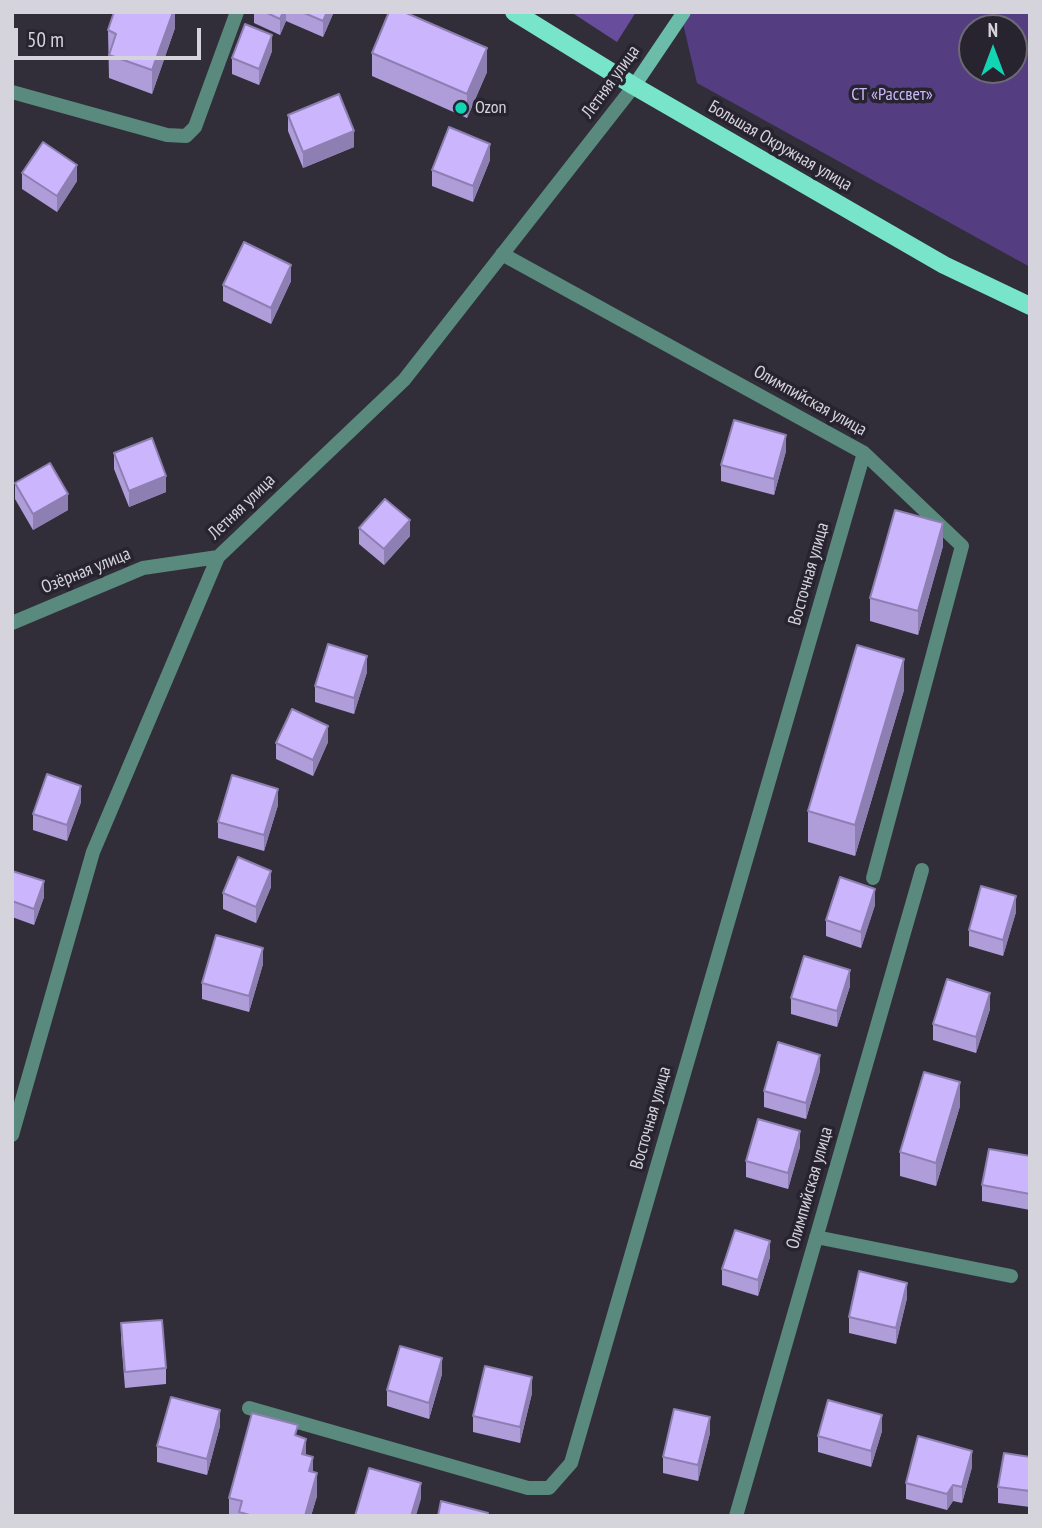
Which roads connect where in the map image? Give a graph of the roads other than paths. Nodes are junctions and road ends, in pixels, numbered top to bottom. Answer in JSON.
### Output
{"nodes":[{"id":1,"x":237,"y":12,"type":"edge"},
{"id":2,"x":514,"y":12,"type":"edge"},
{"id":3,"x":684,"y":12,"type":"edge"},
{"id":4,"x":634,"y":86,"type":"junction"},
{"id":5,"x":12,"y":92,"type":"edge"},
{"id":6,"x":502,"y":254,"type":"junction"},
{"id":7,"x":1030,"y":306,"type":"edge"},
{"id":8,"x":864,"y":453,"type":"junction"},
{"id":9,"x":218,"y":556,"type":"junction"},
{"id":10,"x":12,"y":623,"type":"edge"},
{"id":11,"x":922,"y":870,"type":"dead end"},
{"id":12,"x":873,"y":878,"type":"dead end"},
{"id":13,"x":12,"y":1135,"type":"edge"},
{"id":14,"x":816,"y":1237,"type":"junction"},
{"id":15,"x":1011,"y":1276,"type":"dead end"},
{"id":16,"x":249,"y":1408,"type":"dead end"},
{"id":17,"x":736,"y":1516,"type":"edge"}],
"edges":[{"from":1,"to":5,"type":"street"},
{"from":2,"to":4,"type":"main road","name":"Большая Окружная улица"},
{"from":3,"to":4,"type":"street","name":"Летняя улица"},
{"from":4,"to":6,"type":"street","name":"Летняя улица"},
{"from":4,"to":7,"type":"main road","name":"Большая Окружная улица"},
{"from":6,"to":8,"type":"street","name":"Олимпийская улица"},
{"from":6,"to":9,"type":"street","name":"Летняя улица"},
{"from":8,"to":12,"type":"street","name":"Олимпийская улица"},
{"from":8,"to":16,"type":"street","name":"Восточная улица"},
{"from":9,"to":10,"type":"street","name":"Озёрная улица"},
{"from":9,"to":13,"type":"street","name":"Летняя улица"},
{"from":11,"to":14,"type":"street","name":"Олимпийская улица"},
{"from":14,"to":15,"type":"street"},
{"from":14,"to":17,"type":"street","name":"Олимпийская улица"}]}
